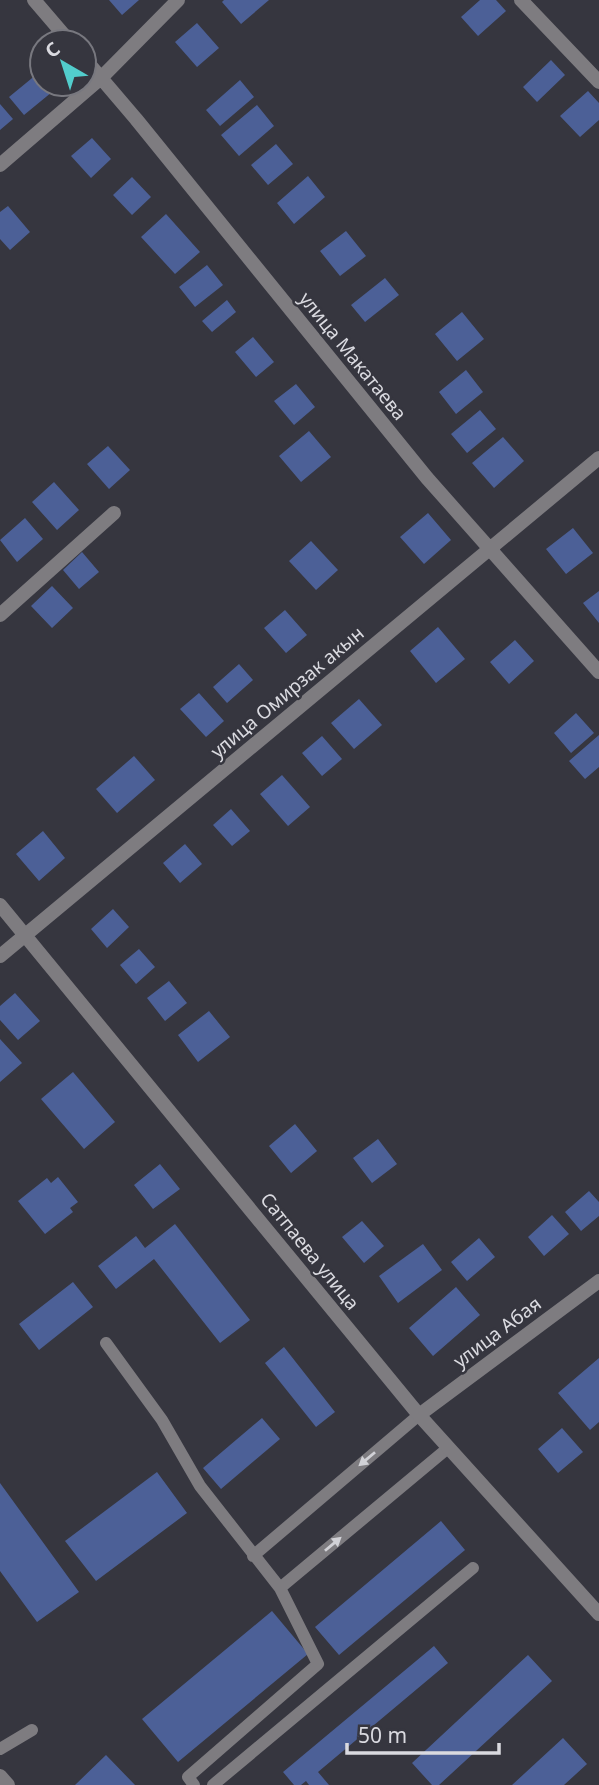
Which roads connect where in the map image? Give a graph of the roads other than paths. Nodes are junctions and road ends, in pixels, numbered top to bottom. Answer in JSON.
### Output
{"nodes":[{"id":1,"x":34,"y":0,"type":"edge"},
{"id":2,"x":178,"y":0,"type":"edge"},
{"id":3,"x":521,"y":0,"type":"edge"},
{"id":4,"x":58,"y":28,"type":"edge"},
{"id":5,"x":98,"y":74,"type":"edge"},
{"id":6,"x":101,"y":78,"type":"junction"},
{"id":7,"x":599,"y":82,"type":"edge"},
{"id":8,"x":0,"y":165,"type":"edge"},
{"id":9,"x":599,"y":457,"type":"edge"},
{"id":10,"x":114,"y":513,"type":"dead end"},
{"id":11,"x":490,"y":549,"type":"junction"},
{"id":12,"x":0,"y":615,"type":"edge"},
{"id":13,"x":599,"y":672,"type":"edge"},
{"id":14,"x":0,"y":905,"type":"edge"},
{"id":15,"x":25,"y":935,"type":"junction"},
{"id":16,"x":0,"y":956,"type":"edge"},
{"id":17,"x":599,"y":1281,"type":"edge"},
{"id":18,"x":107,"y":1343,"type":"dead end"},
{"id":19,"x":419,"y":1415,"type":"junction"},
{"id":20,"x":448,"y":1448,"type":"junction"},
{"id":21,"x":253,"y":1556,"type":"junction"},
{"id":22,"x":473,"y":1568,"type":"dead end"},
{"id":23,"x":280,"y":1587,"type":"junction"},
{"id":24,"x":599,"y":1614,"type":"edge"},
{"id":25,"x":32,"y":1730,"type":"dead end"},
{"id":26,"x":0,"y":1749,"type":"edge"},
{"id":27,"x":0,"y":1776,"type":"edge"},
{"id":28,"x":8,"y":1785,"type":"edge"},
{"id":29,"x":194,"y":1785,"type":"edge"},
{"id":30,"x":213,"y":1785,"type":"edge"}],
"edges":[{"from":1,"to":4,"type":"street"},
{"from":2,"to":6,"type":"street"},
{"from":3,"to":7,"type":"street"},
{"from":5,"to":6,"type":"street","name":"улица Макатаева"},
{"from":6,"to":8,"type":"street"},
{"from":6,"to":11,"type":"street","name":"улица Макатаева"},
{"from":9,"to":11,"type":"street","name":"улица Омирзак акын"},
{"from":10,"to":12,"type":"street"},
{"from":11,"to":13,"type":"street","name":"улица Макатаева"},
{"from":11,"to":15,"type":"street","name":"улица Омирзак акын"},
{"from":14,"to":15,"type":"street","name":"Сатпаева улица"},
{"from":15,"to":16,"type":"street","name":"улица Омирзак акын"},
{"from":15,"to":19,"type":"street","name":"Сатпаева улица"},
{"from":17,"to":19,"type":"street","name":"улица Абая"},
{"from":18,"to":21,"type":"lane"},
{"from":19,"to":20,"type":"street","name":"Сатпаева улица"},
{"from":19,"to":21,"type":"lane","one_way":true},
{"from":23,"to":20,"type":"lane","one_way":true},
{"from":20,"to":24,"type":"street","name":"Сатпаева улица"},
{"from":21,"to":23,"type":"lane"},
{"from":22,"to":30,"type":"lane"},
{"from":23,"to":29,"type":"lane"},
{"from":25,"to":26,"type":"lane"},
{"from":27,"to":28,"type":"street"}]}
